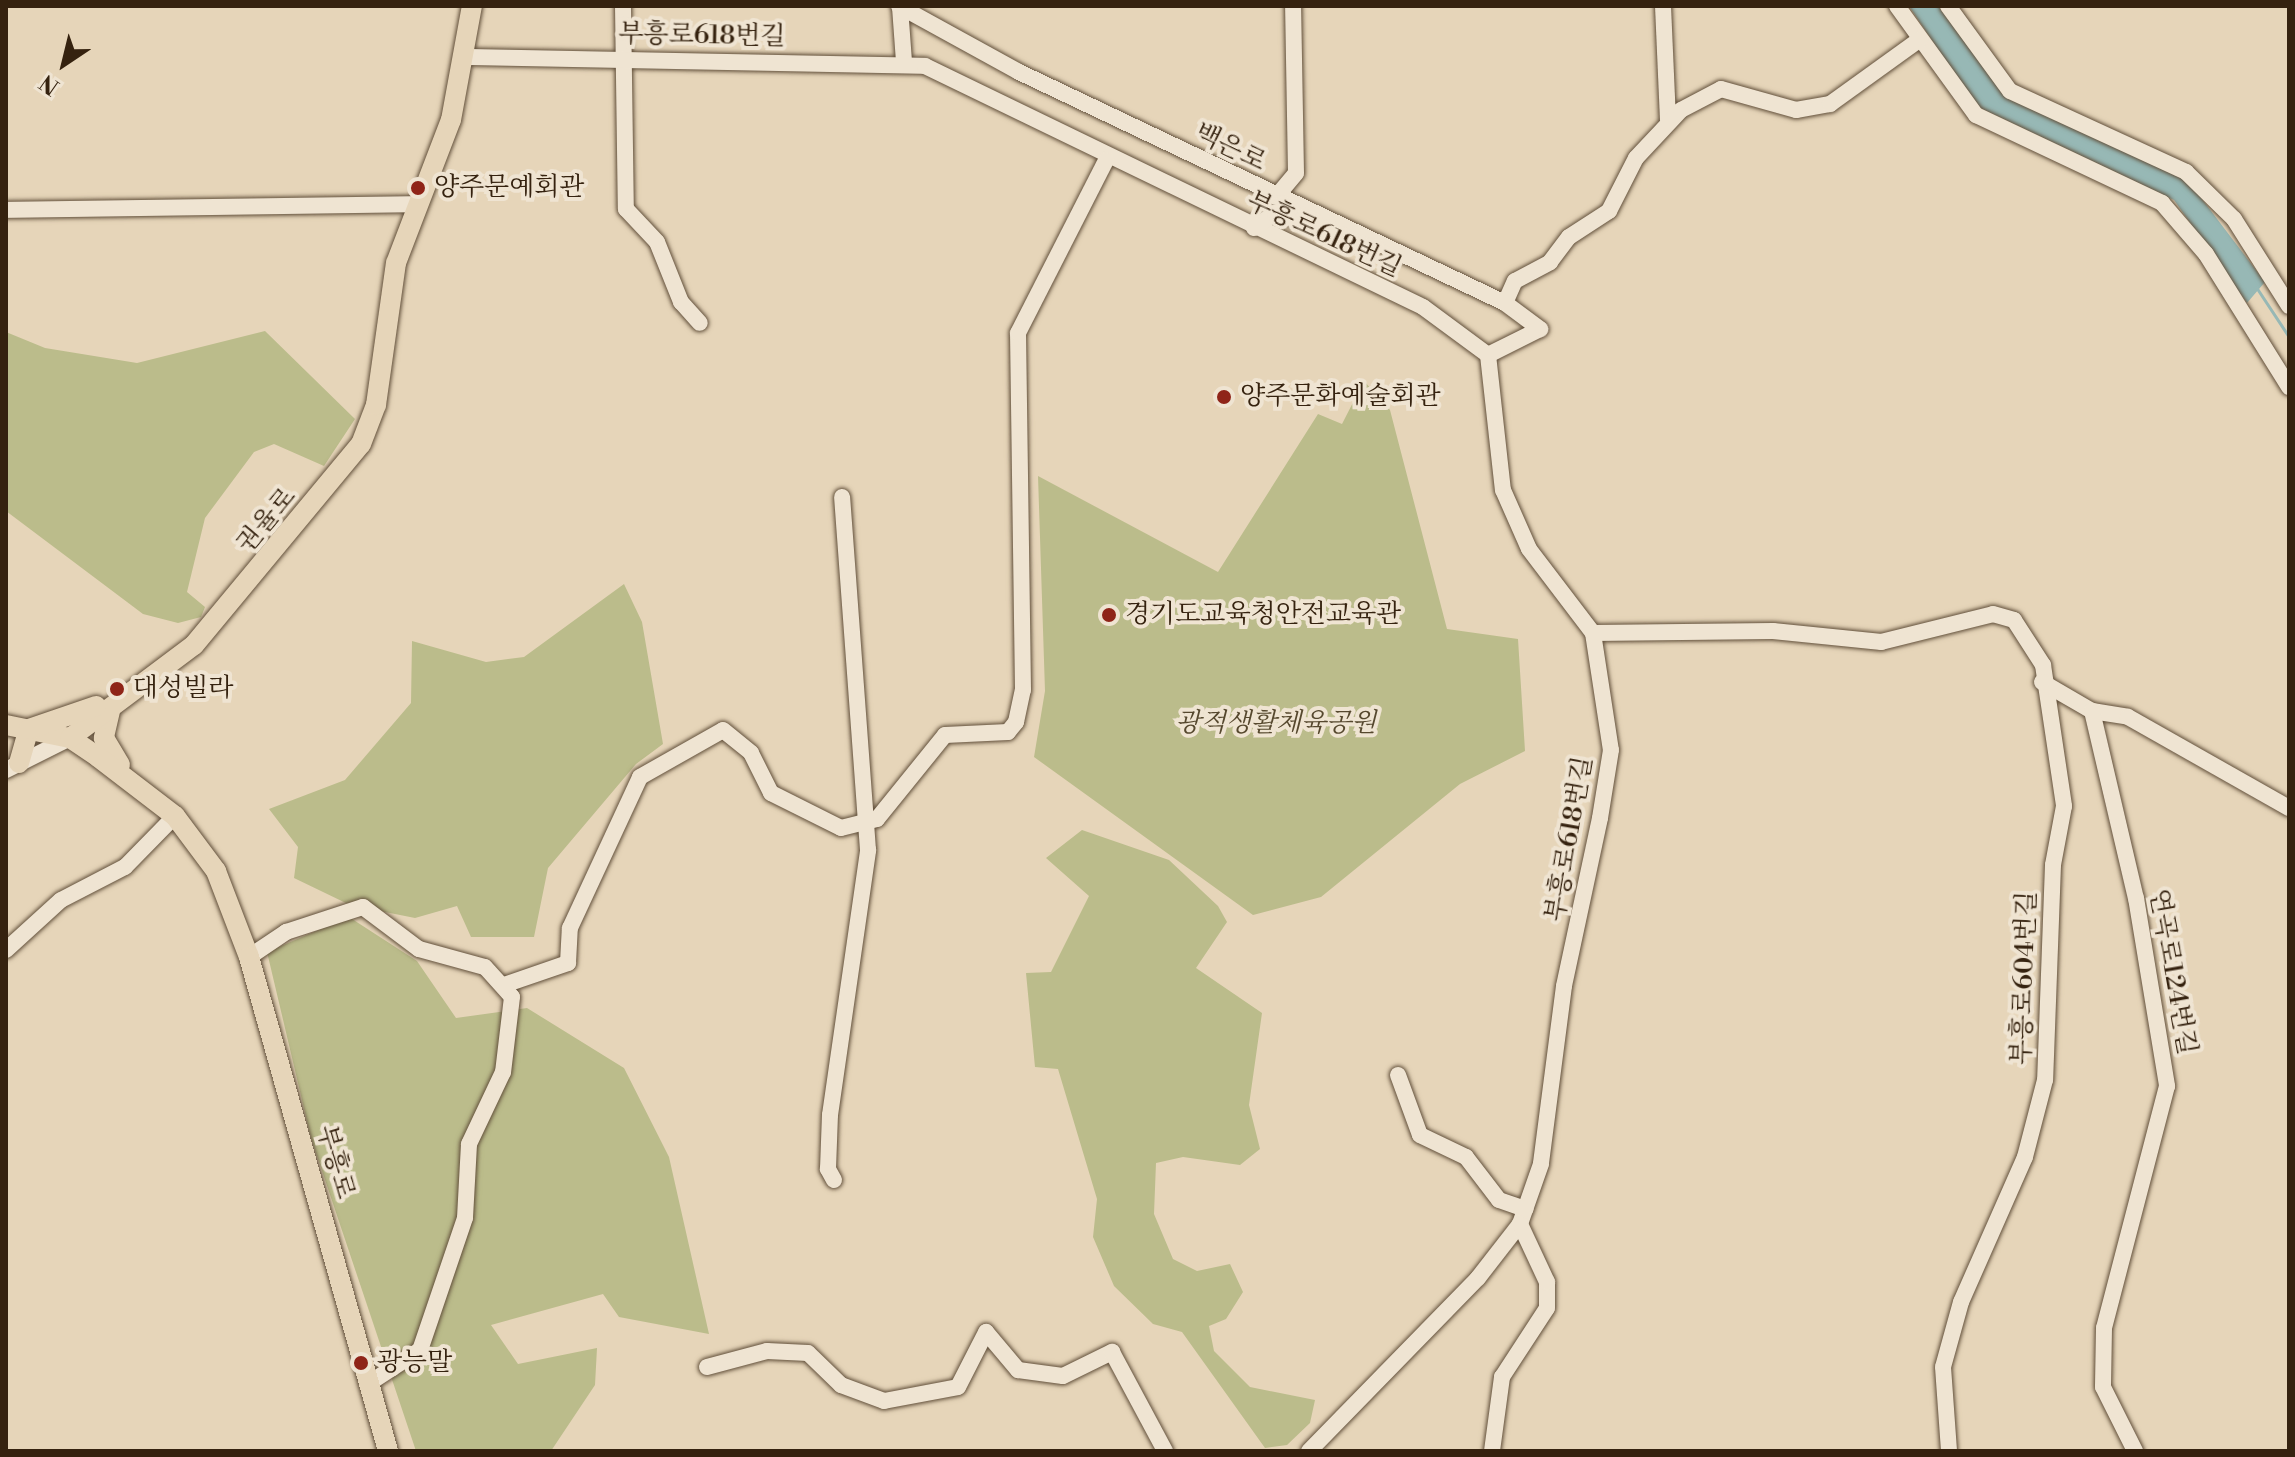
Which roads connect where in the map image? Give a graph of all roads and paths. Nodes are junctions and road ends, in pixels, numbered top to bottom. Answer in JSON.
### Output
{"nodes":[{"id":1,"x":472,"y":6,"type":"edge"},
{"id":2,"x":623,"y":6,"type":"edge"},
{"id":3,"x":900,"y":6,"type":"edge"},
{"id":4,"x":1293,"y":6,"type":"edge"},
{"id":5,"x":1663,"y":6,"type":"edge"},
{"id":6,"x":1897,"y":6,"type":"edge"},
{"id":7,"x":1948,"y":6,"type":"edge"},
{"id":8,"x":923,"y":12,"type":"edge"},
{"id":9,"x":1920,"y":39,"type":"junction"},
{"id":10,"x":465,"y":57,"type":"junction"},
{"id":11,"x":622,"y":59,"type":"junction"},
{"id":12,"x":904,"y":62,"type":"junction"},
{"id":13,"x":1668,"y":120,"type":"junction"},
{"id":14,"x":1106,"y":160,"type":"junction"},
{"id":15,"x":1272,"y":195,"type":"junction"},
{"id":16,"x":419,"y":204,"type":"junction"},
{"id":17,"x":6,"y":210,"type":"edge"},
{"id":18,"x":1254,"y":228,"type":"junction"},
{"id":19,"x":1382,"y":246,"type":"junction"},
{"id":20,"x":2284,"y":288,"type":"edge"},
{"id":21,"x":1505,"y":303,"type":"junction"},
{"id":22,"x":2289,"y":306,"type":"edge"},
{"id":23,"x":700,"y":323,"type":"dead end"},
{"id":24,"x":1488,"y":355,"type":"junction"},
{"id":25,"x":2289,"y":387,"type":"edge"},
{"id":26,"x":842,"y":497,"type":"dead end"},
{"id":27,"x":1593,"y":633,"type":"junction"},
{"id":28,"x":2042,"y":682,"type":"junction"},
{"id":29,"x":136,"y":693,"type":"junction"},
{"id":30,"x":110,"y":711,"type":"junction"},
{"id":31,"x":2092,"y":711,"type":"junction"},
{"id":32,"x":6,"y":725,"type":"edge"},
{"id":33,"x":29,"y":729,"type":"junction"},
{"id":34,"x":70,"y":738,"type":"junction"},
{"id":35,"x":13,"y":766,"type":"edge"},
{"id":36,"x":137,"y":787,"type":"junction"},
{"id":37,"x":2289,"y":808,"type":"edge"},
{"id":38,"x":175,"y":816,"type":"junction"},
{"id":39,"x":866,"y":825,"type":"junction"},
{"id":40,"x":6,"y":950,"type":"edge"},
{"id":41,"x":249,"y":957,"type":"junction"},
{"id":42,"x":504,"y":985,"type":"junction"},
{"id":43,"x":1398,"y":1075,"type":"dead end"},
{"id":44,"x":834,"y":1180,"type":"dead end"},
{"id":45,"x":1522,"y":1217,"type":"junction"},
{"id":46,"x":707,"y":1367,"type":"dead end"},
{"id":47,"x":374,"y":1380,"type":"junction"},
{"id":48,"x":388,"y":1451,"type":"edge"},
{"id":49,"x":1165,"y":1451,"type":"edge"},
{"id":50,"x":1309,"y":1451,"type":"edge"},
{"id":51,"x":1492,"y":1451,"type":"edge"},
{"id":52,"x":1949,"y":1451,"type":"edge"},
{"id":53,"x":2135,"y":1451,"type":"edge"}],
"edges":[{"from":1,"to":10,"type":"main road","name":"권율로"},
{"from":2,"to":11,"type":"street"},
{"from":3,"to":8,"type":"street","name":"백은로"},
{"from":3,"to":12,"type":"street"},
{"from":4,"to":15,"type":"street"},
{"from":5,"to":13,"type":"street"},
{"from":6,"to":9,"type":"street"},
{"from":7,"to":20,"type":"street"},
{"from":8,"to":15,"type":"street","name":"백은로"},
{"from":9,"to":13,"type":"street"},
{"from":9,"to":25,"type":"street"},
{"from":10,"to":11,"type":"street","name":"부흥로618번길"},
{"from":10,"to":16,"type":"main road","name":"권율로"},
{"from":11,"to":12,"type":"street","name":"부흥로618번길"},
{"from":11,"to":23,"type":"street"},
{"from":12,"to":14,"type":"street","name":"부흥로618번길"},
{"from":13,"to":21,"type":"street"},
{"from":14,"to":18,"type":"street","name":"부흥로618번길"},
{"from":14,"to":39,"type":"street"},
{"from":15,"to":18,"type":"street"},
{"from":15,"to":19,"type":"street","name":"백은로"},
{"from":16,"to":17,"type":"street"},
{"from":16,"to":29,"type":"main road","name":"권율로"},
{"from":18,"to":19,"type":"street"},
{"from":18,"to":24,"type":"street","name":"부흥로618번길"},
{"from":19,"to":21,"type":"street","name":"백은로"},
{"from":20,"to":22,"type":"street"},
{"from":21,"to":24,"type":"street","name":"백은로"},
{"from":24,"to":27,"type":"street","name":"부흥로618번길"},
{"from":26,"to":39,"type":"street"},
{"from":27,"to":28,"type":"street","name":"부흥로604번길"},
{"from":27,"to":45,"type":"street","name":"부흥로618번길"},
{"from":28,"to":31,"type":"street"},
{"from":28,"to":52,"type":"street","name":"부흥로604번길"},
{"from":29,"to":30,"type":"main road","name":"권율로"},
{"from":29,"to":33,"type":"main road"},
{"from":30,"to":34,"type":"main road","name":"권율로"},
{"from":30,"to":36,"type":"main road"},
{"from":31,"to":37,"type":"street"},
{"from":31,"to":53,"type":"street","name":"연곡로124번길"},
{"from":32,"to":33,"type":"main road","name":"부흥로"},
{"from":33,"to":34,"type":"main road","name":"부흥로"},
{"from":33,"to":35,"type":"main road"},
{"from":34,"to":35,"type":"street","name":"권율로"},
{"from":34,"to":36,"type":"main road","name":"부흥로"},
{"from":36,"to":38,"type":"main road","name":"부흥로"},
{"from":38,"to":40,"type":"street"},
{"from":38,"to":41,"type":"main road","name":"부흥로"},
{"from":39,"to":42,"type":"street"},
{"from":39,"to":44,"type":"street"},
{"from":41,"to":42,"type":"street"},
{"from":41,"to":47,"type":"main road","name":"부흥로"},
{"from":42,"to":47,"type":"street"},
{"from":43,"to":45,"type":"street"},
{"from":45,"to":50,"type":"street","name":"부흥로618번길"},
{"from":45,"to":51,"type":"street"},
{"from":46,"to":49,"type":"street"},
{"from":47,"to":48,"type":"main road","name":"부흥로"}]}
